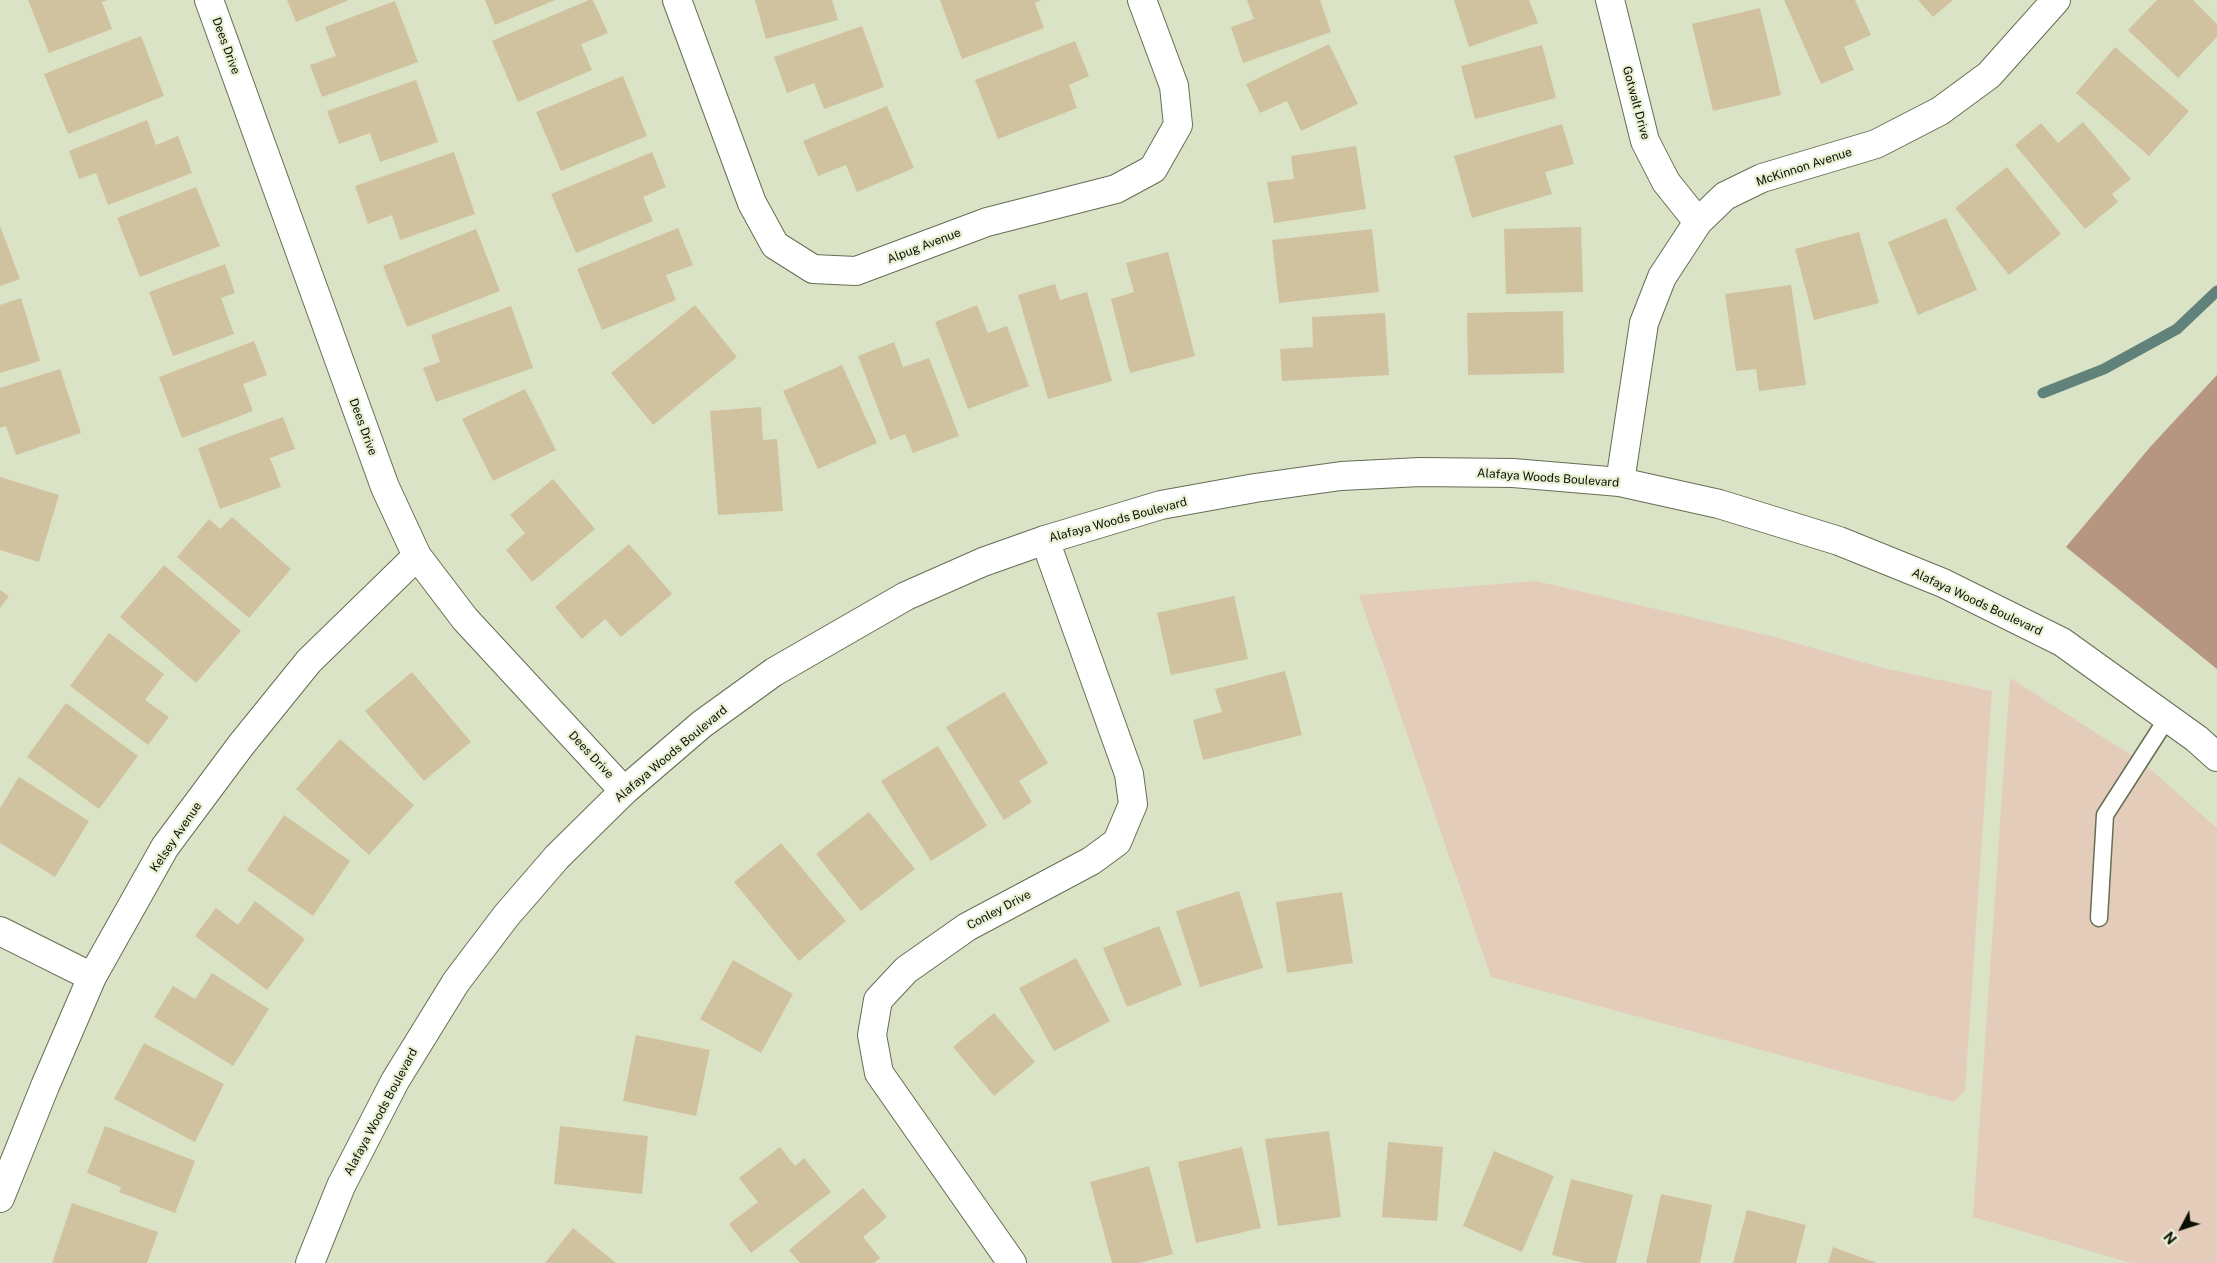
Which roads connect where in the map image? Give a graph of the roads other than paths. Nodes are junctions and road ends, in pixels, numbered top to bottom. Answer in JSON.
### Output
{"nodes":[{"id":1,"x":209,"y":0,"type":"edge"},
{"id":2,"x":677,"y":0,"type":"edge"},
{"id":3,"x":1142,"y":0,"type":"edge"},
{"id":4,"x":1610,"y":0,"type":"edge"},
{"id":5,"x":2056,"y":0,"type":"edge"},
{"id":6,"x":1698,"y":222,"type":"junction"},
{"id":7,"x":1620,"y":482,"type":"junction"},
{"id":8,"x":1045,"y":540,"type":"junction"},
{"id":9,"x":417,"y":556,"type":"junction"},
{"id":10,"x":2168,"y":717,"type":"junction"},
{"id":11,"x":2217,"y":757,"type":"edge"},
{"id":12,"x":624,"y":791,"type":"junction"},
{"id":13,"x":2099,"y":918,"type":"dead end"},
{"id":14,"x":0,"y":931,"type":"edge"},
{"id":15,"x":92,"y":977,"type":"junction"},
{"id":16,"x":0,"y":1198,"type":"edge"},
{"id":17,"x":310,"y":1263,"type":"edge"},
{"id":18,"x":1012,"y":1263,"type":"edge"}],
"edges":[{"from":1,"to":9,"type":"street","name":"Dees Drive"},
{"from":2,"to":3,"type":"street","name":"Alpug Avenue"},
{"from":4,"to":6,"type":"street","name":"Gotwalt Drive"},
{"from":5,"to":6,"type":"street","name":"McKinnon Avenue"},
{"from":6,"to":7,"type":"street","name":"McKinnon Avenue"},
{"from":7,"to":8,"type":"street","name":"Alafaya Woods Boulevard"},
{"from":7,"to":10,"type":"street","name":"Alafaya Woods Boulevard"},
{"from":8,"to":12,"type":"street","name":"Alafaya Woods Boulevard"},
{"from":8,"to":18,"type":"street","name":"Conley Drive"},
{"from":9,"to":12,"type":"street","name":"Dees Drive"},
{"from":9,"to":15,"type":"street","name":"Kelsey Avenue"},
{"from":10,"to":11,"type":"street","name":"Alafaya Woods Boulevard"},
{"from":10,"to":13,"type":"lane"},
{"from":12,"to":17,"type":"street","name":"Alafaya Woods Boulevard"},
{"from":14,"to":15,"type":"street"},
{"from":15,"to":16,"type":"street","name":"Kelsey Avenue"}]}
